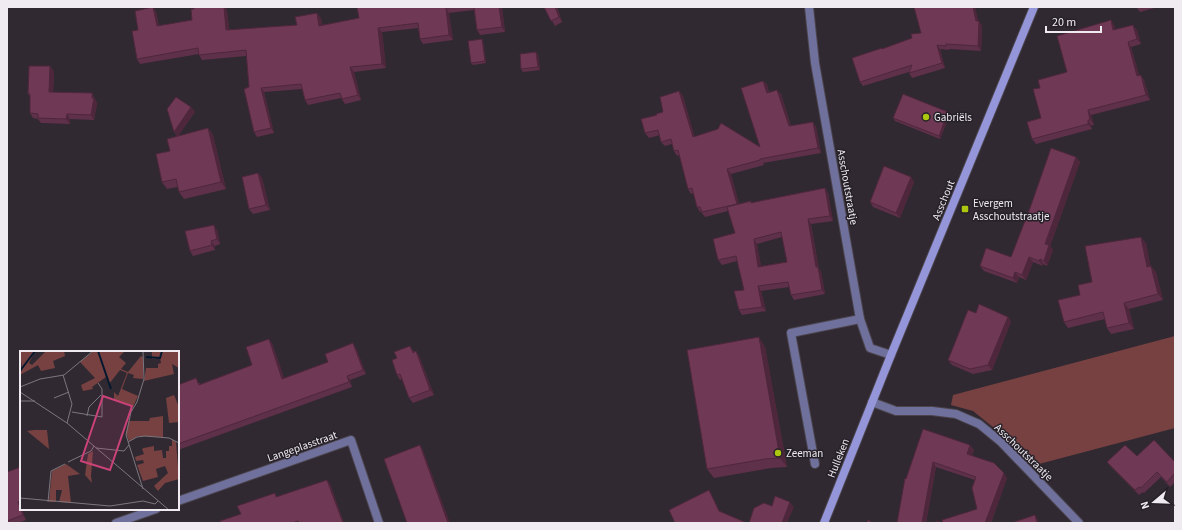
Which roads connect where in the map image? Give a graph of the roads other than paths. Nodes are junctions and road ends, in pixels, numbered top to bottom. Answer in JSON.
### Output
{"nodes":[{"id":1,"x":809,"y":7,"type":"edge"},
{"id":2,"x":1034,"y":7,"type":"edge"},
{"id":3,"x":860,"y":319,"type":"junction"},
{"id":4,"x":891,"y":355,"type":"junction"},
{"id":5,"x":872,"y":402,"type":"junction"},
{"id":6,"x":815,"y":464,"type":"dead end"},
{"id":7,"x":179,"y":501,"type":"edge"},
{"id":8,"x":153,"y":510,"type":"edge"},
{"id":9,"x":116,"y":523,"type":"edge"},
{"id":10,"x":379,"y":523,"type":"edge"},
{"id":11,"x":824,"y":523,"type":"edge"},
{"id":12,"x":1080,"y":523,"type":"edge"}],
"edges":[{"from":1,"to":3,"type":"street","name":"Asschoutstraatje"},
{"from":2,"to":4,"type":"main road","name":"Asschout"},
{"from":3,"to":4,"type":"street","name":"Asschoutstraatje"},
{"from":3,"to":6,"type":"street"},
{"from":4,"to":5,"type":"main road","name":"Asschout"},
{"from":5,"to":11,"type":"main road","name":"Hulleken"},
{"from":5,"to":12,"type":"street","name":"Asschoutstraatje"},
{"from":7,"to":10,"type":"street","name":"Langeplasstraat"},
{"from":8,"to":9,"type":"street"}]}
